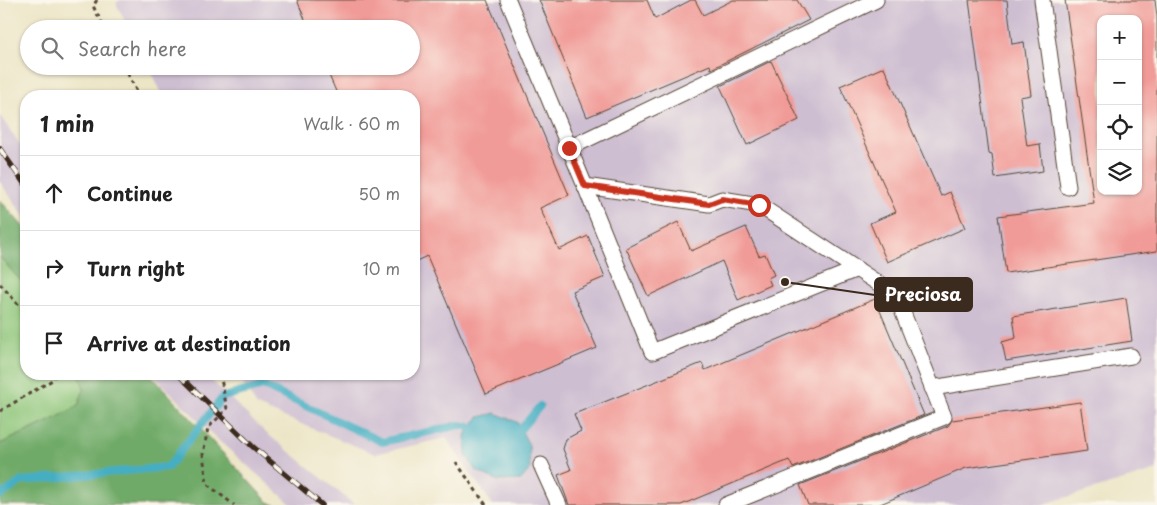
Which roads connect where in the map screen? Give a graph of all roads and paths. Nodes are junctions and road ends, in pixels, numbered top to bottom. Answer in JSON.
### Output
{"nodes":[{"id":1,"x":97,"y":0,"type":"edge"},
{"id":2,"x":508,"y":0,"type":"edge"},
{"id":3,"x":876,"y":0,"type":"edge"},
{"id":4,"x":1042,"y":0,"type":"edge"},
{"id":5,"x":100,"y":20,"type":"edge"},
{"id":6,"x":128,"y":75,"type":"edge"},
{"id":7,"x":136,"y":90,"type":"edge"},
{"id":8,"x":569,"y":148,"type":"junction"},
{"id":9,"x":585,"y":186,"type":"junction"},
{"id":10,"x":1068,"y":187,"type":"dead end"},
{"id":11,"x":857,"y":269,"type":"junction"},
{"id":12,"x":0,"y":284,"type":"edge"},
{"id":13,"x":20,"y":306,"type":"edge"},
{"id":14,"x":1131,"y":356,"type":"dead end"},
{"id":15,"x":52,"y":380,"type":"edge"},
{"id":16,"x":221,"y":380,"type":"edge"},
{"id":17,"x":932,"y":388,"type":"junction"},
{"id":18,"x":0,"y":411,"type":"edge"},
{"id":19,"x":456,"y":462,"type":"dead end"},
{"id":20,"x":541,"y":464,"type":"dead end"},
{"id":21,"x":234,"y":505,"type":"edge"},
{"id":22,"x":486,"y":505,"type":"edge"},
{"id":23,"x":559,"y":505,"type":"edge"},
{"id":24,"x":726,"y":505,"type":"edge"}],
"edges":[{"from":1,"to":5,"type":"path"},
{"from":2,"to":8,"type":"lane"},
{"from":3,"to":8,"type":"lane"},
{"from":4,"to":10,"type":"lane"},
{"from":6,"to":7,"type":"path"},
{"from":8,"to":9,"type":"lane"},
{"from":9,"to":11,"type":"lane"},
{"from":9,"to":11,"type":"lane"},
{"from":11,"to":17,"type":"lane"},
{"from":12,"to":13,"type":"path"},
{"from":14,"to":17,"type":"lane"},
{"from":15,"to":18,"type":"path"},
{"from":16,"to":21,"type":"path"},
{"from":17,"to":24,"type":"lane"},
{"from":19,"to":22,"type":"path"},
{"from":20,"to":23,"type":"lane"}]}
